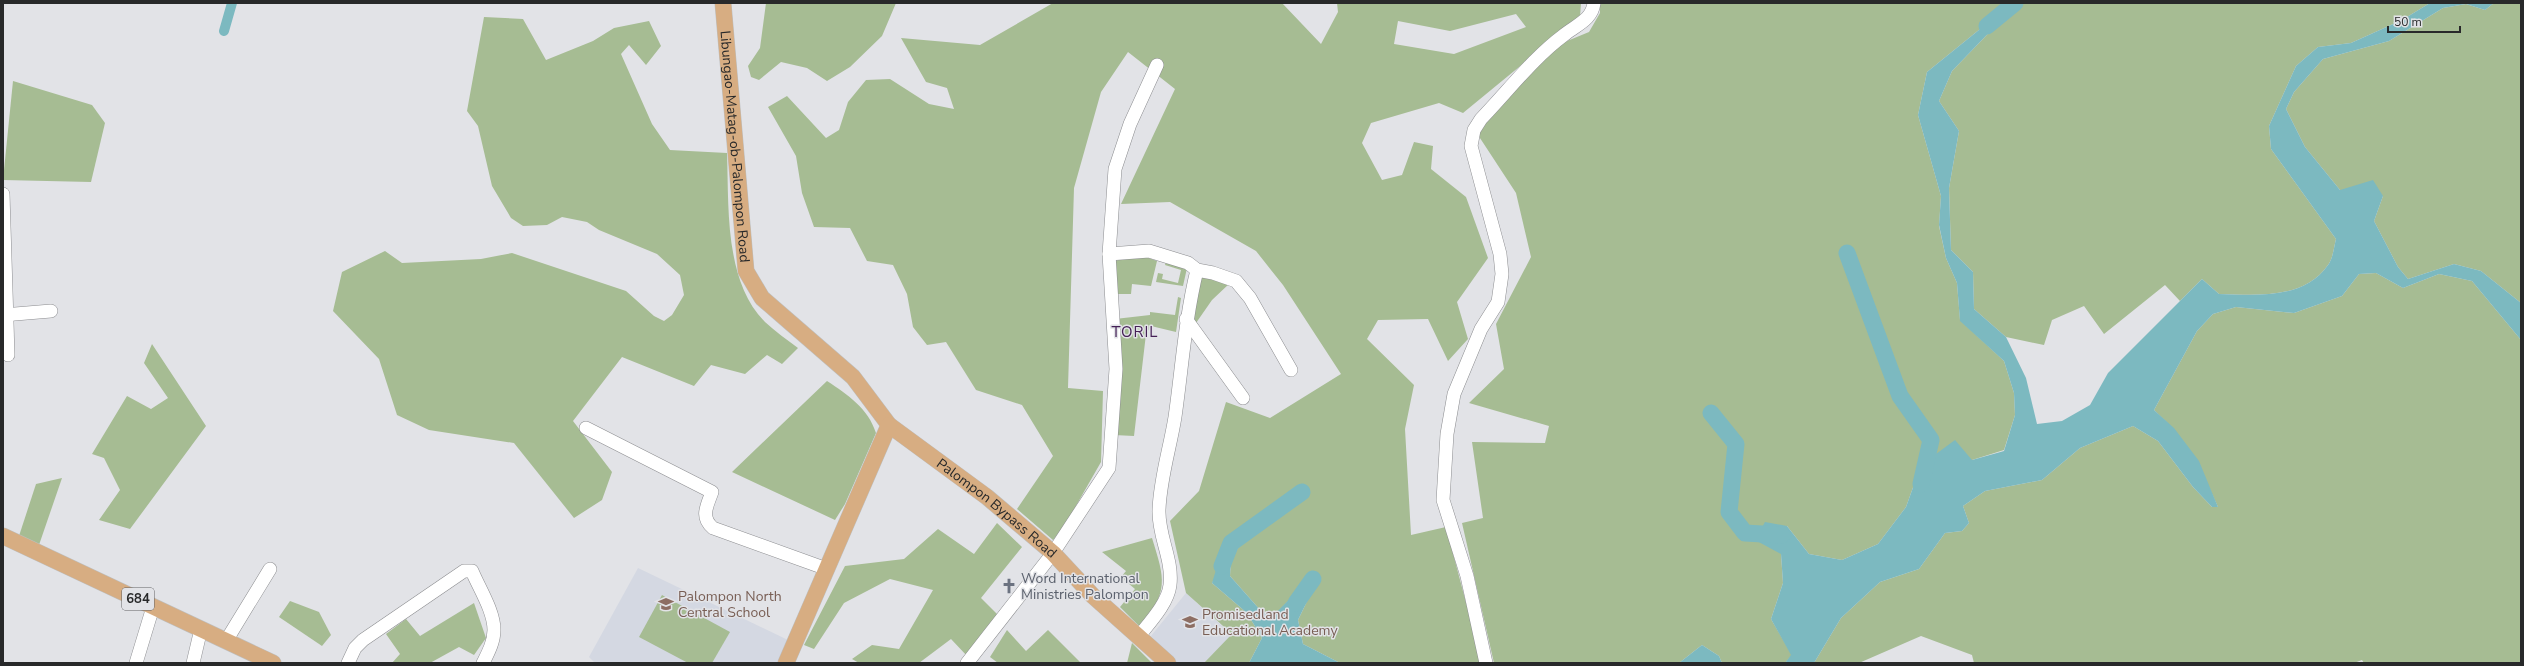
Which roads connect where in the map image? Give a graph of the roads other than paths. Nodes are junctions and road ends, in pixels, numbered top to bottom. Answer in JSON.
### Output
{"nodes":[{"id":1,"x":723,"y":3,"type":"edge"},
{"id":2,"x":1594,"y":3,"type":"edge"},
{"id":3,"x":1158,"y":65,"type":"dead end"},
{"id":4,"x":3,"y":194,"type":"edge"},
{"id":5,"x":1109,"y":254,"type":"junction"},
{"id":6,"x":4,"y":258,"type":"edge"},
{"id":7,"x":1197,"y":270,"type":"junction"},
{"id":8,"x":51,"y":311,"type":"dead end"},
{"id":9,"x":5,"y":315,"type":"edge"},
{"id":10,"x":1186,"y":319,"type":"junction"},
{"id":11,"x":8,"y":355,"type":"dead end"},
{"id":12,"x":1291,"y":370,"type":"dead end"},
{"id":13,"x":1243,"y":398,"type":"dead end"},
{"id":14,"x":889,"y":425,"type":"junction"},
{"id":15,"x":586,"y":428,"type":"dead end"},
{"id":16,"x":3,"y":536,"type":"edge"},
{"id":17,"x":1053,"y":553,"type":"junction"},
{"id":18,"x":270,"y":569,"type":"dead end"},
{"id":19,"x":827,"y":569,"type":"junction"},
{"id":20,"x":153,"y":607,"type":"junction"},
{"id":21,"x":201,"y":629,"type":"junction"},
{"id":22,"x":1139,"y":636,"type":"junction"},
{"id":23,"x":226,"y":641,"type":"junction"},
{"id":24,"x":264,"y":661,"type":"edge"},
{"id":25,"x":136,"y":663,"type":"edge"},
{"id":26,"x":193,"y":663,"type":"edge"},
{"id":27,"x":348,"y":663,"type":"edge"},
{"id":28,"x":483,"y":663,"type":"edge"},
{"id":29,"x":786,"y":663,"type":"edge"},
{"id":30,"x":966,"y":663,"type":"edge"},
{"id":31,"x":1168,"y":663,"type":"edge"},
{"id":32,"x":1486,"y":663,"type":"edge"}],
"edges":[{"from":1,"to":14,"type":"main road","name":"Libungao-Matag-ob-Palompon Road"},
{"from":2,"to":32,"type":"street"},
{"from":3,"to":5,"type":"street"},
{"from":4,"to":6,"type":"street"},
{"from":5,"to":7,"type":"street"},
{"from":5,"to":17,"type":"street"},
{"from":6,"to":9,"type":"street"},
{"from":7,"to":10,"type":"street"},
{"from":7,"to":12,"type":"street"},
{"from":8,"to":9,"type":"street"},
{"from":9,"to":11,"type":"street"},
{"from":10,"to":13,"type":"street"},
{"from":10,"to":22,"type":"street"},
{"from":14,"to":17,"type":"main road","name":"Palompon Bypass Road"},
{"from":14,"to":19,"type":"main road"},
{"from":15,"to":19,"type":"street"},
{"from":16,"to":20,"type":"main road","number":"684"},
{"from":17,"to":22,"type":"main road","name":"Palompon Bypass Road"},
{"from":17,"to":30,"type":"street"},
{"from":18,"to":23,"type":"street"},
{"from":19,"to":29,"type":"main road"},
{"from":20,"to":21,"type":"main road","number":"684"},
{"from":20,"to":25,"type":"street"},
{"from":21,"to":23,"type":"main road","number":"684"},
{"from":21,"to":26,"type":"street"},
{"from":22,"to":31,"type":"main road","name":"Palompon Bypass Road"},
{"from":23,"to":24,"type":"main road","number":"684"},
{"from":27,"to":28,"type":"street"}]}
